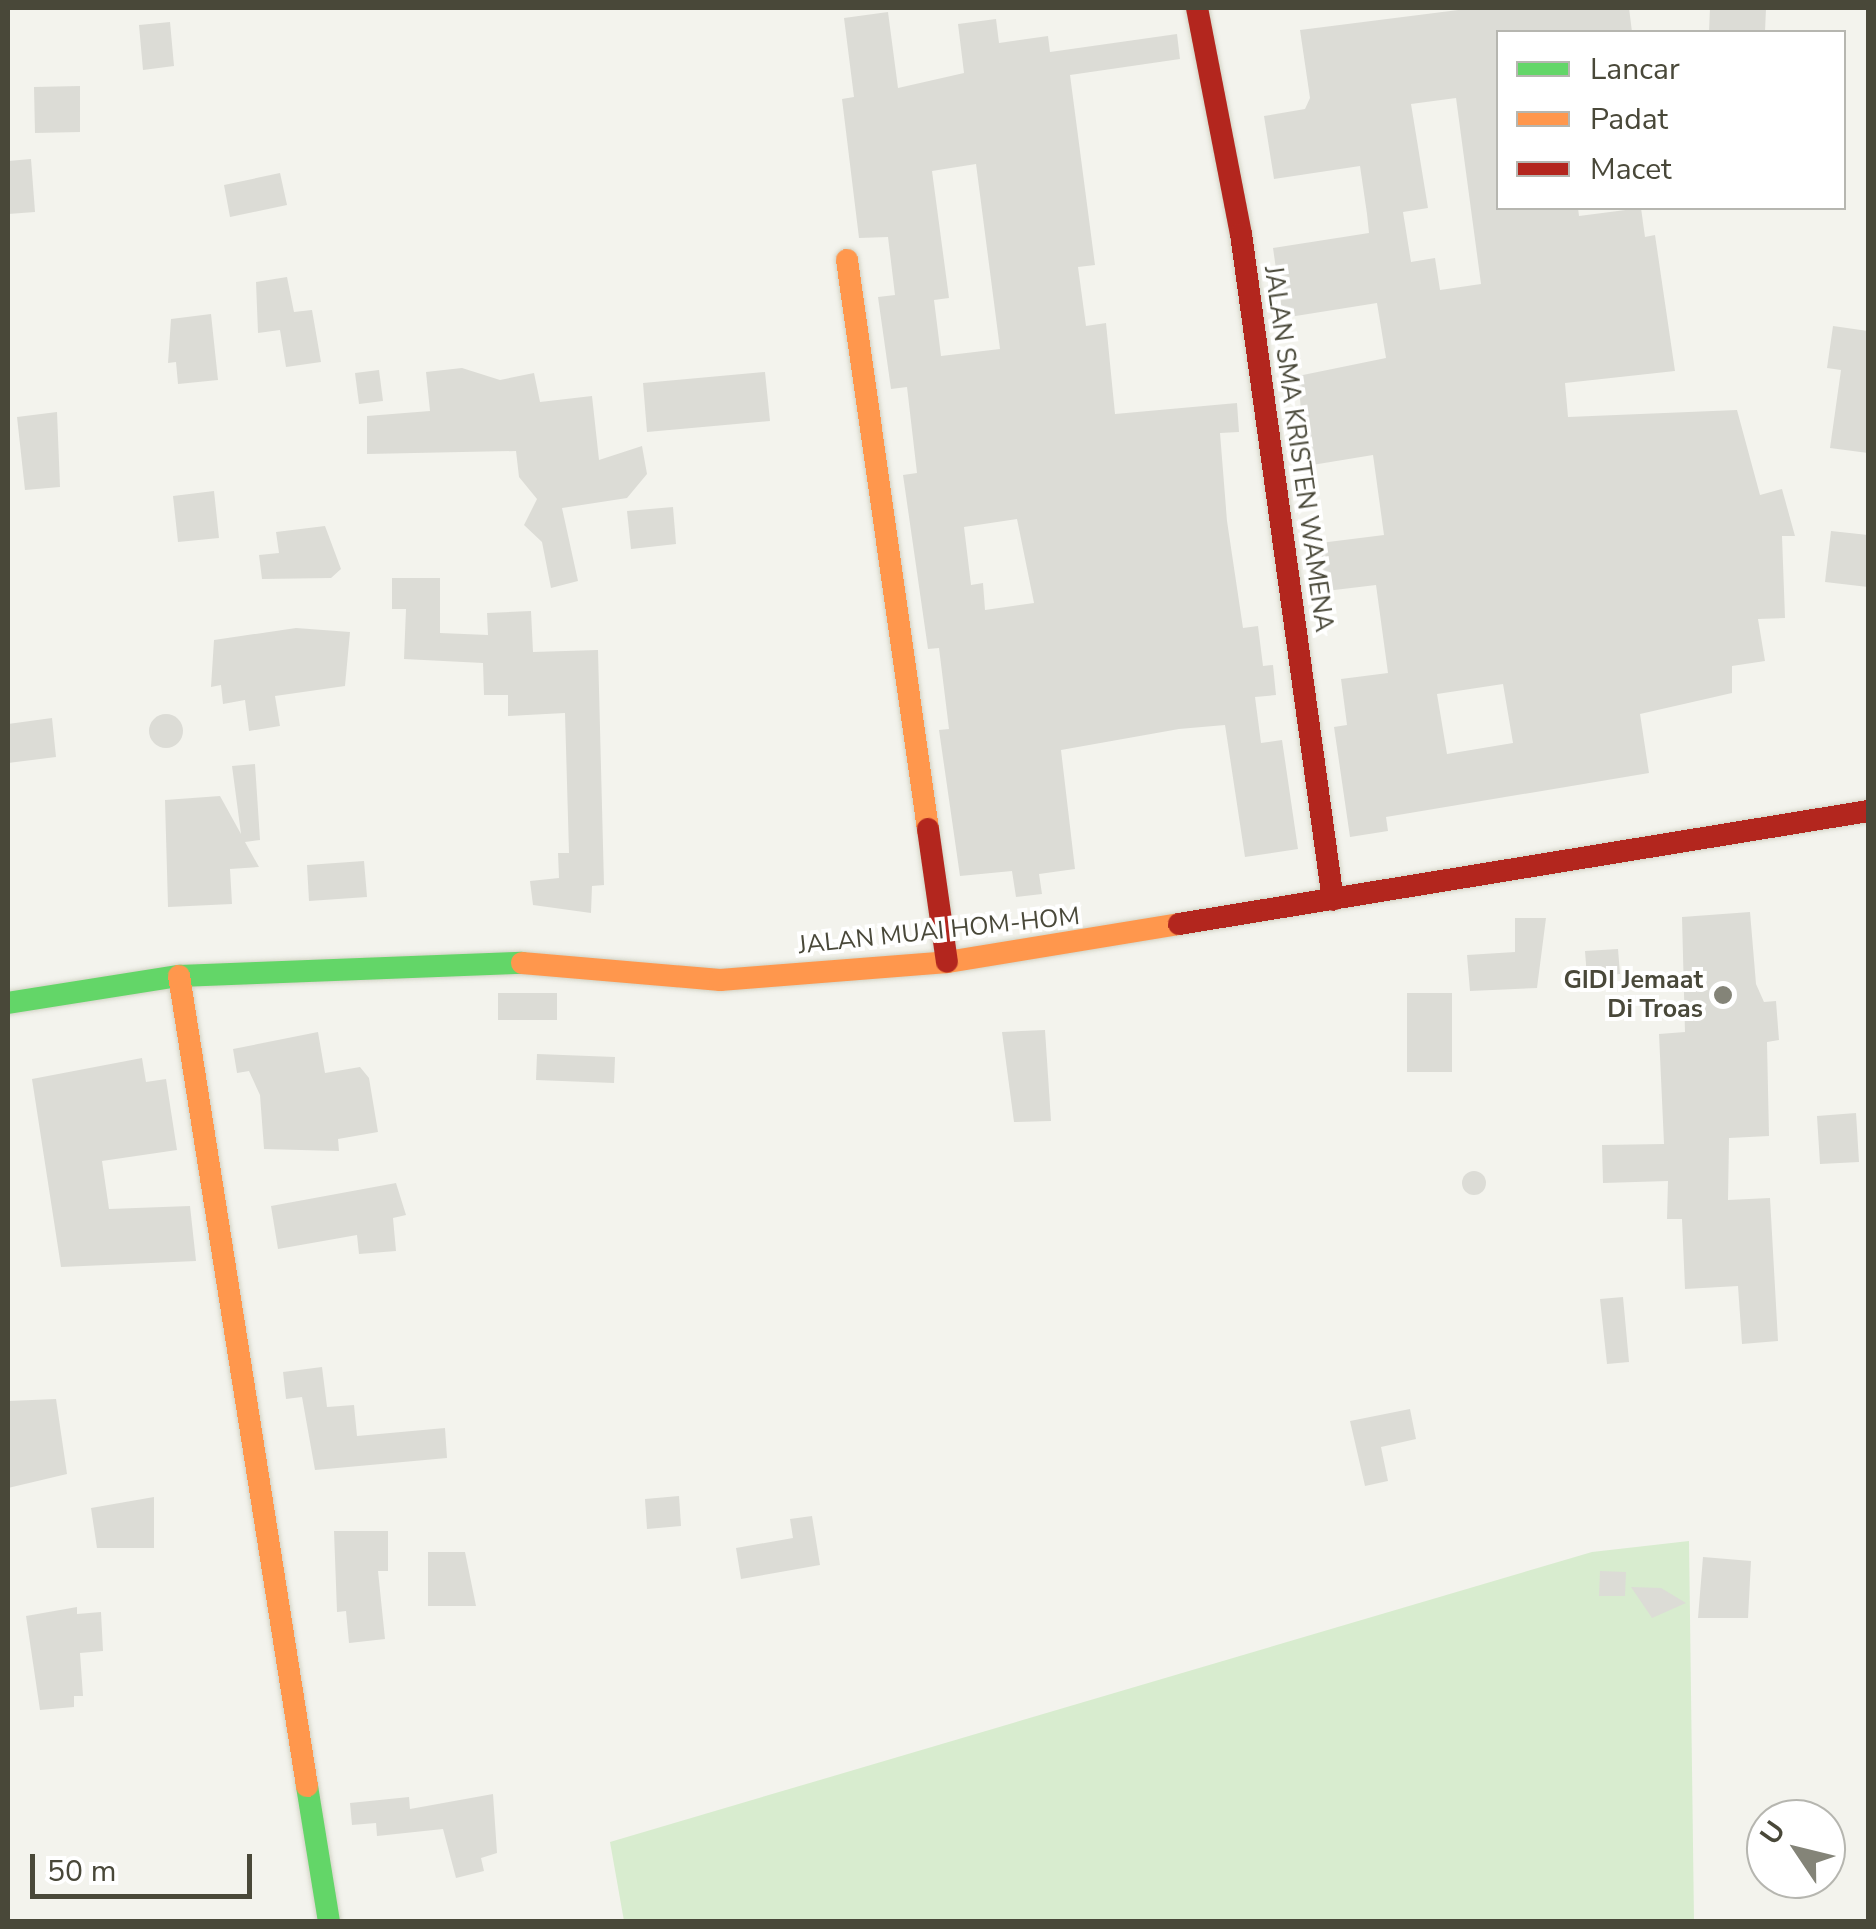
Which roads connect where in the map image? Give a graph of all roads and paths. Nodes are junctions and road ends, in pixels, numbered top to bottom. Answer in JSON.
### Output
{"nodes":[{"id":1,"x":1197,"y":8,"type":"edge"},
{"id":2,"x":847,"y":260,"type":"dead end"},
{"id":3,"x":1868,"y":811,"type":"edge"},
{"id":4,"x":1333,"y":900,"type":"junction"},
{"id":5,"x":948,"y":962,"type":"junction"},
{"id":6,"x":178,"y":976,"type":"junction"},
{"id":7,"x":8,"y":1004,"type":"edge"},
{"id":8,"x":329,"y":1922,"type":"edge"}],
"edges":[{"from":1,"to":4,"type":"street","name":"JALAN SMA KRISTEN WAMENA"},
{"from":2,"to":5,"type":"street"},
{"from":3,"to":4,"type":"street","name":"JALAN MUAI HOM-HOM"},
{"from":4,"to":5,"type":"street","name":"JALAN MUAI HOM-HOM"},
{"from":5,"to":6,"type":"street","name":"JALAN MUAI HOM-HOM"},
{"from":6,"to":7,"type":"street","name":"JALAN MUAI HOM-HOM"},
{"from":6,"to":8,"type":"street"}]}
